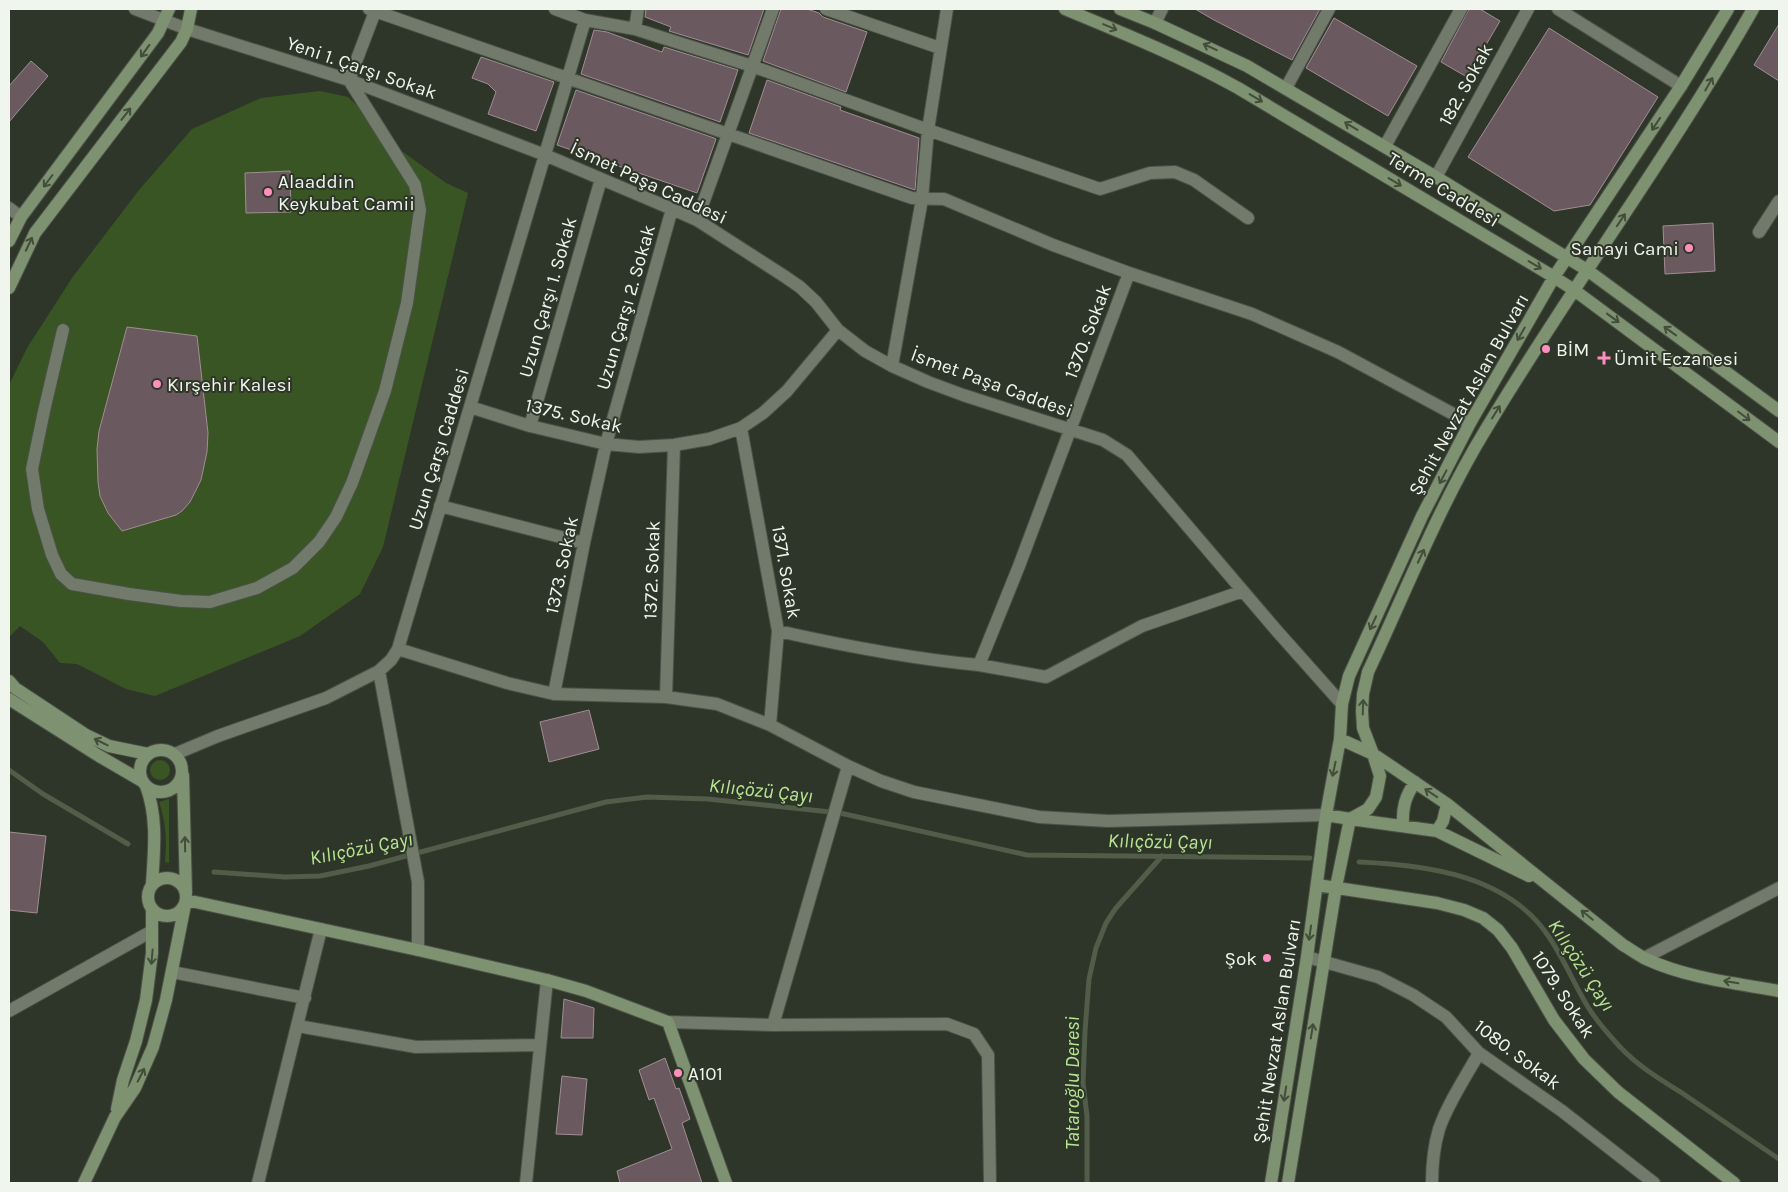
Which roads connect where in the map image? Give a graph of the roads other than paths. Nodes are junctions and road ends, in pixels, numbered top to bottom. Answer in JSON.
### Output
{"nodes":[{"id":1,"x":135,"y":9,"type":"edge"},
{"id":2,"x":191,"y":9,"type":"edge"},
{"id":3,"x":374,"y":9,"type":"edge"},
{"id":4,"x":555,"y":9,"type":"edge"},
{"id":5,"x":638,"y":9,"type":"edge"},
{"id":6,"x":773,"y":9,"type":"edge"},
{"id":7,"x":826,"y":9,"type":"edge"},
{"id":8,"x":947,"y":9,"type":"edge"},
{"id":9,"x":1064,"y":9,"type":"edge"},
{"id":10,"x":1120,"y":9,"type":"edge"},
{"id":11,"x":1162,"y":9,"type":"edge"},
{"id":12,"x":1329,"y":9,"type":"edge"},
{"id":13,"x":1461,"y":9,"type":"edge"},
{"id":14,"x":1528,"y":9,"type":"edge"},
{"id":15,"x":1558,"y":9,"type":"edge"},
{"id":16,"x":1728,"y":9,"type":"edge"},
{"id":17,"x":1753,"y":9,"type":"edge"},
{"id":18,"x":167,"y":14,"type":"edge"},
{"id":19,"x":585,"y":20,"type":"junction"},
{"id":20,"x":1155,"y":23,"type":"junction"},
{"id":21,"x":187,"y":29,"type":"junction"},
{"id":22,"x":635,"y":29,"type":"junction"},
{"id":23,"x":940,"y":48,"type":"junction"},
{"id":24,"x":752,"y":66,"type":"junction"},
{"id":25,"x":568,"y":77,"type":"junction"},
{"id":26,"x":350,"y":80,"type":"junction"},
{"id":27,"x":1681,"y":86,"type":"junction"},
{"id":28,"x":1286,"y":88,"type":"junction"},
{"id":29,"x":928,"y":130,"type":"junction"},
{"id":30,"x":727,"y":134,"type":"junction"},
{"id":31,"x":1384,"y":146,"type":"junction"},
{"id":32,"x":545,"y":155,"type":"junction"},
{"id":33,"x":1436,"y":176,"type":"junction"},
{"id":34,"x":601,"y":179,"type":"junction"},
{"id":35,"x":922,"y":199,"type":"junction"},
{"id":36,"x":1779,"y":201,"type":"edge"},
{"id":37,"x":9,"y":208,"type":"edge"},
{"id":38,"x":672,"y":208,"type":"junction"},
{"id":39,"x":21,"y":218,"type":"junction"},
{"id":40,"x":1248,"y":218,"type":"dead end"},
{"id":41,"x":697,"y":220,"type":"junction"},
{"id":42,"x":1758,"y":232,"type":"dead end"},
{"id":43,"x":9,"y":241,"type":"edge"},
{"id":44,"x":1568,"y":257,"type":"junction"},
{"id":45,"x":1587,"y":270,"type":"junction"},
{"id":46,"x":1129,"y":272,"type":"junction"},
{"id":47,"x":1554,"y":277,"type":"junction"},
{"id":48,"x":9,"y":288,"type":"edge"},
{"id":49,"x":1574,"y":290,"type":"junction"},
{"id":50,"x":64,"y":330,"type":"dead end"},
{"id":51,"x":838,"y":330,"type":"junction"},
{"id":52,"x":892,"y":366,"type":"junction"},
{"id":53,"x":470,"y":407,"type":"junction"},
{"id":54,"x":1779,"y":412,"type":"edge"},
{"id":55,"x":1470,"y":423,"type":"junction"},
{"id":56,"x":530,"y":426,"type":"junction"},
{"id":57,"x":741,"y":428,"type":"junction"},
{"id":58,"x":1069,"y":430,"type":"junction"},
{"id":59,"x":1779,"y":442,"type":"edge"},
{"id":60,"x":606,"y":444,"type":"junction"},
{"id":61,"x":674,"y":445,"type":"junction"},
{"id":62,"x":440,"y":506,"type":"junction"},
{"id":63,"x":584,"y":544,"type":"junction"},
{"id":64,"x":1243,"y":591,"type":"junction"},
{"id":65,"x":778,"y":631,"type":"junction"},
{"id":66,"x":398,"y":649,"type":"junction"},
{"id":67,"x":979,"y":665,"type":"junction"},
{"id":68,"x":379,"y":671,"type":"junction"},
{"id":69,"x":9,"y":681,"type":"edge"},
{"id":70,"x":554,"y":694,"type":"junction"},
{"id":71,"x":666,"y":697,"type":"junction"},
{"id":72,"x":9,"y":699,"type":"edge"},
{"id":73,"x":1342,"y":704,"type":"junction"},
{"id":74,"x":770,"y":725,"type":"junction"},
{"id":75,"x":1340,"y":739,"type":"junction"},
{"id":76,"x":148,"y":754,"type":"junction"},
{"id":77,"x":175,"y":754,"type":"junction"},
{"id":78,"x":1373,"y":754,"type":"junction"},
{"id":79,"x":848,"y":766,"type":"junction"},
{"id":80,"x":183,"y":770,"type":"junction"},
{"id":81,"x":1415,"y":782,"type":"junction"},
{"id":82,"x":144,"y":783,"type":"junction"},
{"id":83,"x":1447,"y":804,"type":"junction"},
{"id":84,"x":1326,"y":815,"type":"junction"},
{"id":85,"x":1350,"y":819,"type":"junction"},
{"id":86,"x":1403,"y":826,"type":"junction"},
{"id":87,"x":1437,"y":831,"type":"junction"},
{"id":88,"x":152,"y":884,"type":"junction"},
{"id":89,"x":1317,"y":885,"type":"junction"},
{"id":90,"x":1336,"y":887,"type":"junction"},
{"id":91,"x":1551,"y":887,"type":"junction"},
{"id":92,"x":1779,"y":888,"type":"edge"},
{"id":93,"x":186,"y":899,"type":"junction"},
{"id":94,"x":152,"y":908,"type":"junction"},
{"id":95,"x":321,"y":929,"type":"junction"},
{"id":96,"x":152,"y":931,"type":"junction"},
{"id":97,"x":418,"y":950,"type":"junction"},
{"id":98,"x":1307,"y":957,"type":"junction"},
{"id":99,"x":1644,"y":958,"type":"junction"},
{"id":100,"x":1324,"y":961,"type":"junction"},
{"id":101,"x":172,"y":972,"type":"junction"},
{"id":102,"x":547,"y":980,"type":"junction"},
{"id":103,"x":1779,"y":991,"type":"edge"},
{"id":104,"x":305,"y":998,"type":"junction"},
{"id":105,"x":9,"y":1011,"type":"edge"},
{"id":106,"x":668,"y":1022,"type":"junction"},
{"id":107,"x":773,"y":1025,"type":"junction"},
{"id":108,"x":298,"y":1026,"type":"junction"},
{"id":109,"x":540,"y":1045,"type":"junction"},
{"id":110,"x":1479,"y":1053,"type":"junction"},
{"id":111,"x":115,"y":1116,"type":"junction"},
{"id":112,"x":84,"y":1183,"type":"edge"},
{"id":113,"x":258,"y":1183,"type":"edge"},
{"id":114,"x":526,"y":1183,"type":"edge"},
{"id":115,"x":726,"y":1183,"type":"edge"},
{"id":116,"x":990,"y":1183,"type":"edge"},
{"id":117,"x":1271,"y":1183,"type":"edge"},
{"id":118,"x":1288,"y":1183,"type":"edge"},
{"id":119,"x":1432,"y":1183,"type":"edge"},
{"id":120,"x":1654,"y":1183,"type":"edge"},
{"id":121,"x":1734,"y":1183,"type":"edge"}],
"edges":[{"from":1,"to":18,"type":"street","name":"Yeni 1. Çarşı Sokak"},
{"from":2,"to":21,"type":"main road"},
{"from":3,"to":25,"type":"street"},
{"from":3,"to":26,"type":"street"},
{"from":4,"to":19,"type":"street"},
{"from":5,"to":22,"type":"street"},
{"from":6,"to":24,"type":"street"},
{"from":7,"to":23,"type":"street"},
{"from":8,"to":23,"type":"street"},
{"from":9,"to":47,"type":"main road","name":"Terme Caddesi","one_way":true},
{"from":10,"to":20,"type":"main road","name":"Terme Caddesi"},
{"from":11,"to":20,"type":"street"},
{"from":12,"to":28,"type":"street"},
{"from":13,"to":31,"type":"street"},
{"from":14,"to":33,"type":"street","name":"182. Sokak"},
{"from":15,"to":27,"type":"street"},
{"from":16,"to":27,"type":"main road","name":"Şehit Nevzat Aslan Bulvarı"},
{"from":45,"to":17,"type":"main road","name":"Şehit Nevzat Aslan Bulvarı","one_way":true},
{"from":18,"to":21,"type":"street","name":"Yeni 1. Çarşı Sokak"},
{"from":18,"to":39,"type":"main road","one_way":true},
{"from":19,"to":22,"type":"street"},
{"from":19,"to":25,"type":"street","name":"Uzun Çarşı Caddesi"},
{"from":28,"to":20,"type":"main road","name":"Terme Caddesi","one_way":true},
{"from":21,"to":26,"type":"street","name":"Yeni 1. Çarşı Sokak"},
{"from":48,"to":21,"type":"main road","one_way":true},
{"from":22,"to":24,"type":"street"},
{"from":23,"to":29,"type":"street"},
{"from":24,"to":29,"type":"street"},
{"from":24,"to":30,"type":"street"},
{"from":25,"to":30,"type":"street"},
{"from":25,"to":32,"type":"street","name":"Uzun Çarşı Caddesi"},
{"from":26,"to":32,"type":"street","name":"Yeni 1. Çarşı Sokak"},
{"from":26,"to":50,"type":"street"},
{"from":27,"to":44,"type":"main road","name":"Şehit Nevzat Aslan Bulvarı","one_way":true},
{"from":31,"to":28,"type":"main road","name":"Terme Caddesi","one_way":true},
{"from":29,"to":35,"type":"street"},
{"from":29,"to":40,"type":"street"},
{"from":30,"to":35,"type":"street"},
{"from":30,"to":41,"type":"street"},
{"from":31,"to":33,"type":"main road","name":"Terme Caddesi"},
{"from":32,"to":34,"type":"street","name":"İsmet Paşa Caddesi"},
{"from":32,"to":53,"type":"street","name":"Uzun Çarşı Caddesi"},
{"from":33,"to":44,"type":"main road","name":"Terme Caddesi"},
{"from":34,"to":38,"type":"street","name":"İsmet Paşa Caddesi"},
{"from":34,"to":56,"type":"street","name":"Uzun Çarşı 1. Sokak"},
{"from":35,"to":46,"type":"street"},
{"from":35,"to":52,"type":"street"},
{"from":36,"to":42,"type":"street"},
{"from":37,"to":39,"type":"street"},
{"from":38,"to":41,"type":"street","name":"İsmet Paşa Caddesi"},
{"from":38,"to":60,"type":"street","name":"Uzun Çarşı 2. Sokak"},
{"from":39,"to":43,"type":"main road"},
{"from":41,"to":51,"type":"street","name":"İsmet Paşa Caddesi"},
{"from":44,"to":45,"type":"main road","name":"Terme Caddesi"},
{"from":44,"to":47,"type":"main road","name":"Şehit Nevzat Aslan Bulvarı"},
{"from":45,"to":49,"type":"main road","name":"Şehit Nevzat Aslan Bulvarı"},
{"from":54,"to":45,"type":"main road","name":"Terme Caddesi","one_way":true},
{"from":46,"to":55,"type":"street"},
{"from":46,"to":58,"type":"street","name":"1370. Sokak"},
{"from":47,"to":49,"type":"main road","name":"Terme Caddesi"},
{"from":47,"to":55,"type":"main road","name":"Şehit Nevzat Aslan Bulvarı","one_way":true},
{"from":49,"to":59,"type":"main road","name":"Terme Caddesi","one_way":true},
{"from":78,"to":49,"type":"main road","name":"Şehit Nevzat Aslan Bulvarı","one_way":true},
{"from":51,"to":52,"type":"street","name":"İsmet Paşa Caddesi"},
{"from":51,"to":57,"type":"street","name":"1375. Sokak"},
{"from":52,"to":58,"type":"street","name":"İsmet Paşa Caddesi"},
{"from":53,"to":56,"type":"street","name":"1375. Sokak"},
{"from":53,"to":62,"type":"street","name":"Uzun Çarşı Caddesi"},
{"from":55,"to":73,"type":"main road","name":"Şehit Nevzat Aslan Bulvarı","one_way":true},
{"from":56,"to":60,"type":"street","name":"1375. Sokak"},
{"from":57,"to":61,"type":"street","name":"1375. Sokak"},
{"from":57,"to":65,"type":"street","name":"1371. Sokak"},
{"from":58,"to":64,"type":"street","name":"İsmet Paşa Caddesi"},
{"from":58,"to":67,"type":"street","name":"1370. Sokak"},
{"from":60,"to":61,"type":"street","name":"1375. Sokak"},
{"from":60,"to":63,"type":"street","name":"1373. Sokak"},
{"from":61,"to":71,"type":"street","name":"1372. Sokak"},
{"from":62,"to":63,"type":"street"},
{"from":62,"to":66,"type":"street","name":"Uzun Çarşı Caddesi"},
{"from":63,"to":70,"type":"street","name":"1373. Sokak"},
{"from":64,"to":67,"type":"street"},
{"from":64,"to":73,"type":"street","name":"İsmet Paşa Caddesi"},
{"from":65,"to":67,"type":"street"},
{"from":65,"to":74,"type":"street","name":"1371. Sokak"},
{"from":66,"to":68,"type":"street","name":"Uzun Çarşı Caddesi"},
{"from":66,"to":70,"type":"street"},
{"from":68,"to":77,"type":"street","name":"Uzun Çarşı Caddesi"},
{"from":68,"to":97,"type":"street"},
{"from":76,"to":69,"type":"main road","one_way":true},
{"from":70,"to":71,"type":"street"},
{"from":71,"to":74,"type":"street"},
{"from":72,"to":82,"type":"main road"},
{"from":73,"to":75,"type":"main road","name":"Şehit Nevzat Aslan Bulvarı"},
{"from":74,"to":79,"type":"street"},
{"from":75,"to":78,"type":"main road"},
{"from":75,"to":84,"type":"main road","name":"Şehit Nevzat Aslan Bulvarı","one_way":true},
{"from":76,"to":77,"type":"main road"},
{"from":76,"to":82,"type":"main road"},
{"from":77,"to":80,"type":"main road"},
{"from":78,"to":81,"type":"main road"},
{"from":78,"to":85,"type":"main road","name":"Şehit Nevzat Aslan Bulvarı"},
{"from":79,"to":84,"type":"street"},
{"from":79,"to":107,"type":"street"},
{"from":80,"to":82,"type":"main road"},
{"from":93,"to":80,"type":"main road","one_way":true},
{"from":83,"to":81,"type":"main road","one_way":true},
{"from":81,"to":86,"type":"main road"},
{"from":82,"to":88,"type":"main road"},
{"from":83,"to":87,"type":"main road"},
{"from":83,"to":91,"type":"main road"},
{"from":84,"to":85,"type":"main road"},
{"from":84,"to":89,"type":"main road","name":"Şehit Nevzat Aslan Bulvarı"},
{"from":85,"to":86,"type":"main road"},
{"from":85,"to":90,"type":"main road","name":"Şehit Nevzat Aslan Bulvarı"},
{"from":86,"to":87,"type":"main road"},
{"from":87,"to":91,"type":"main road"},
{"from":88,"to":93,"type":"main road"},
{"from":88,"to":94,"type":"main road"},
{"from":89,"to":90,"type":"main road","name":"1079. Sokak"},
{"from":89,"to":98,"type":"main road","name":"Şehit Nevzat Aslan Bulvarı","one_way":true},
{"from":90,"to":100,"type":"main road","name":"Şehit Nevzat Aslan Bulvarı"},
{"from":90,"to":121,"type":"main road","name":"1079. Sokak"},
{"from":99,"to":91,"type":"main road","one_way":true},
{"from":92,"to":99,"type":"street"},
{"from":93,"to":94,"type":"main road"},
{"from":93,"to":95,"type":"main road"},
{"from":93,"to":101,"type":"main road"},
{"from":94,"to":96,"type":"main road"},
{"from":95,"to":97,"type":"main road"},
{"from":95,"to":104,"type":"street"},
{"from":96,"to":105,"type":"street"},
{"from":96,"to":111,"type":"main road","one_way":true},
{"from":97,"to":102,"type":"main road"},
{"from":98,"to":100,"type":"street","name":"1080. Sokak"},
{"from":98,"to":117,"type":"main road","name":"Şehit Nevzat Aslan Bulvarı","one_way":true},
{"from":103,"to":99,"type":"main road","one_way":true},
{"from":100,"to":110,"type":"street","name":"1080. Sokak"},
{"from":118,"to":100,"type":"main road","name":"Şehit Nevzat Aslan Bulvarı","one_way":true},
{"from":101,"to":104,"type":"street"},
{"from":111,"to":101,"type":"main road","one_way":true},
{"from":102,"to":106,"type":"main road"},
{"from":102,"to":109,"type":"street"},
{"from":104,"to":108,"type":"street"},
{"from":106,"to":107,"type":"street"},
{"from":106,"to":115,"type":"main road"},
{"from":107,"to":116,"type":"street"},
{"from":108,"to":109,"type":"street"},
{"from":108,"to":113,"type":"street"},
{"from":109,"to":114,"type":"street"},
{"from":110,"to":119,"type":"street"},
{"from":110,"to":120,"type":"street","name":"1080. Sokak"},
{"from":111,"to":112,"type":"main road"}]}
